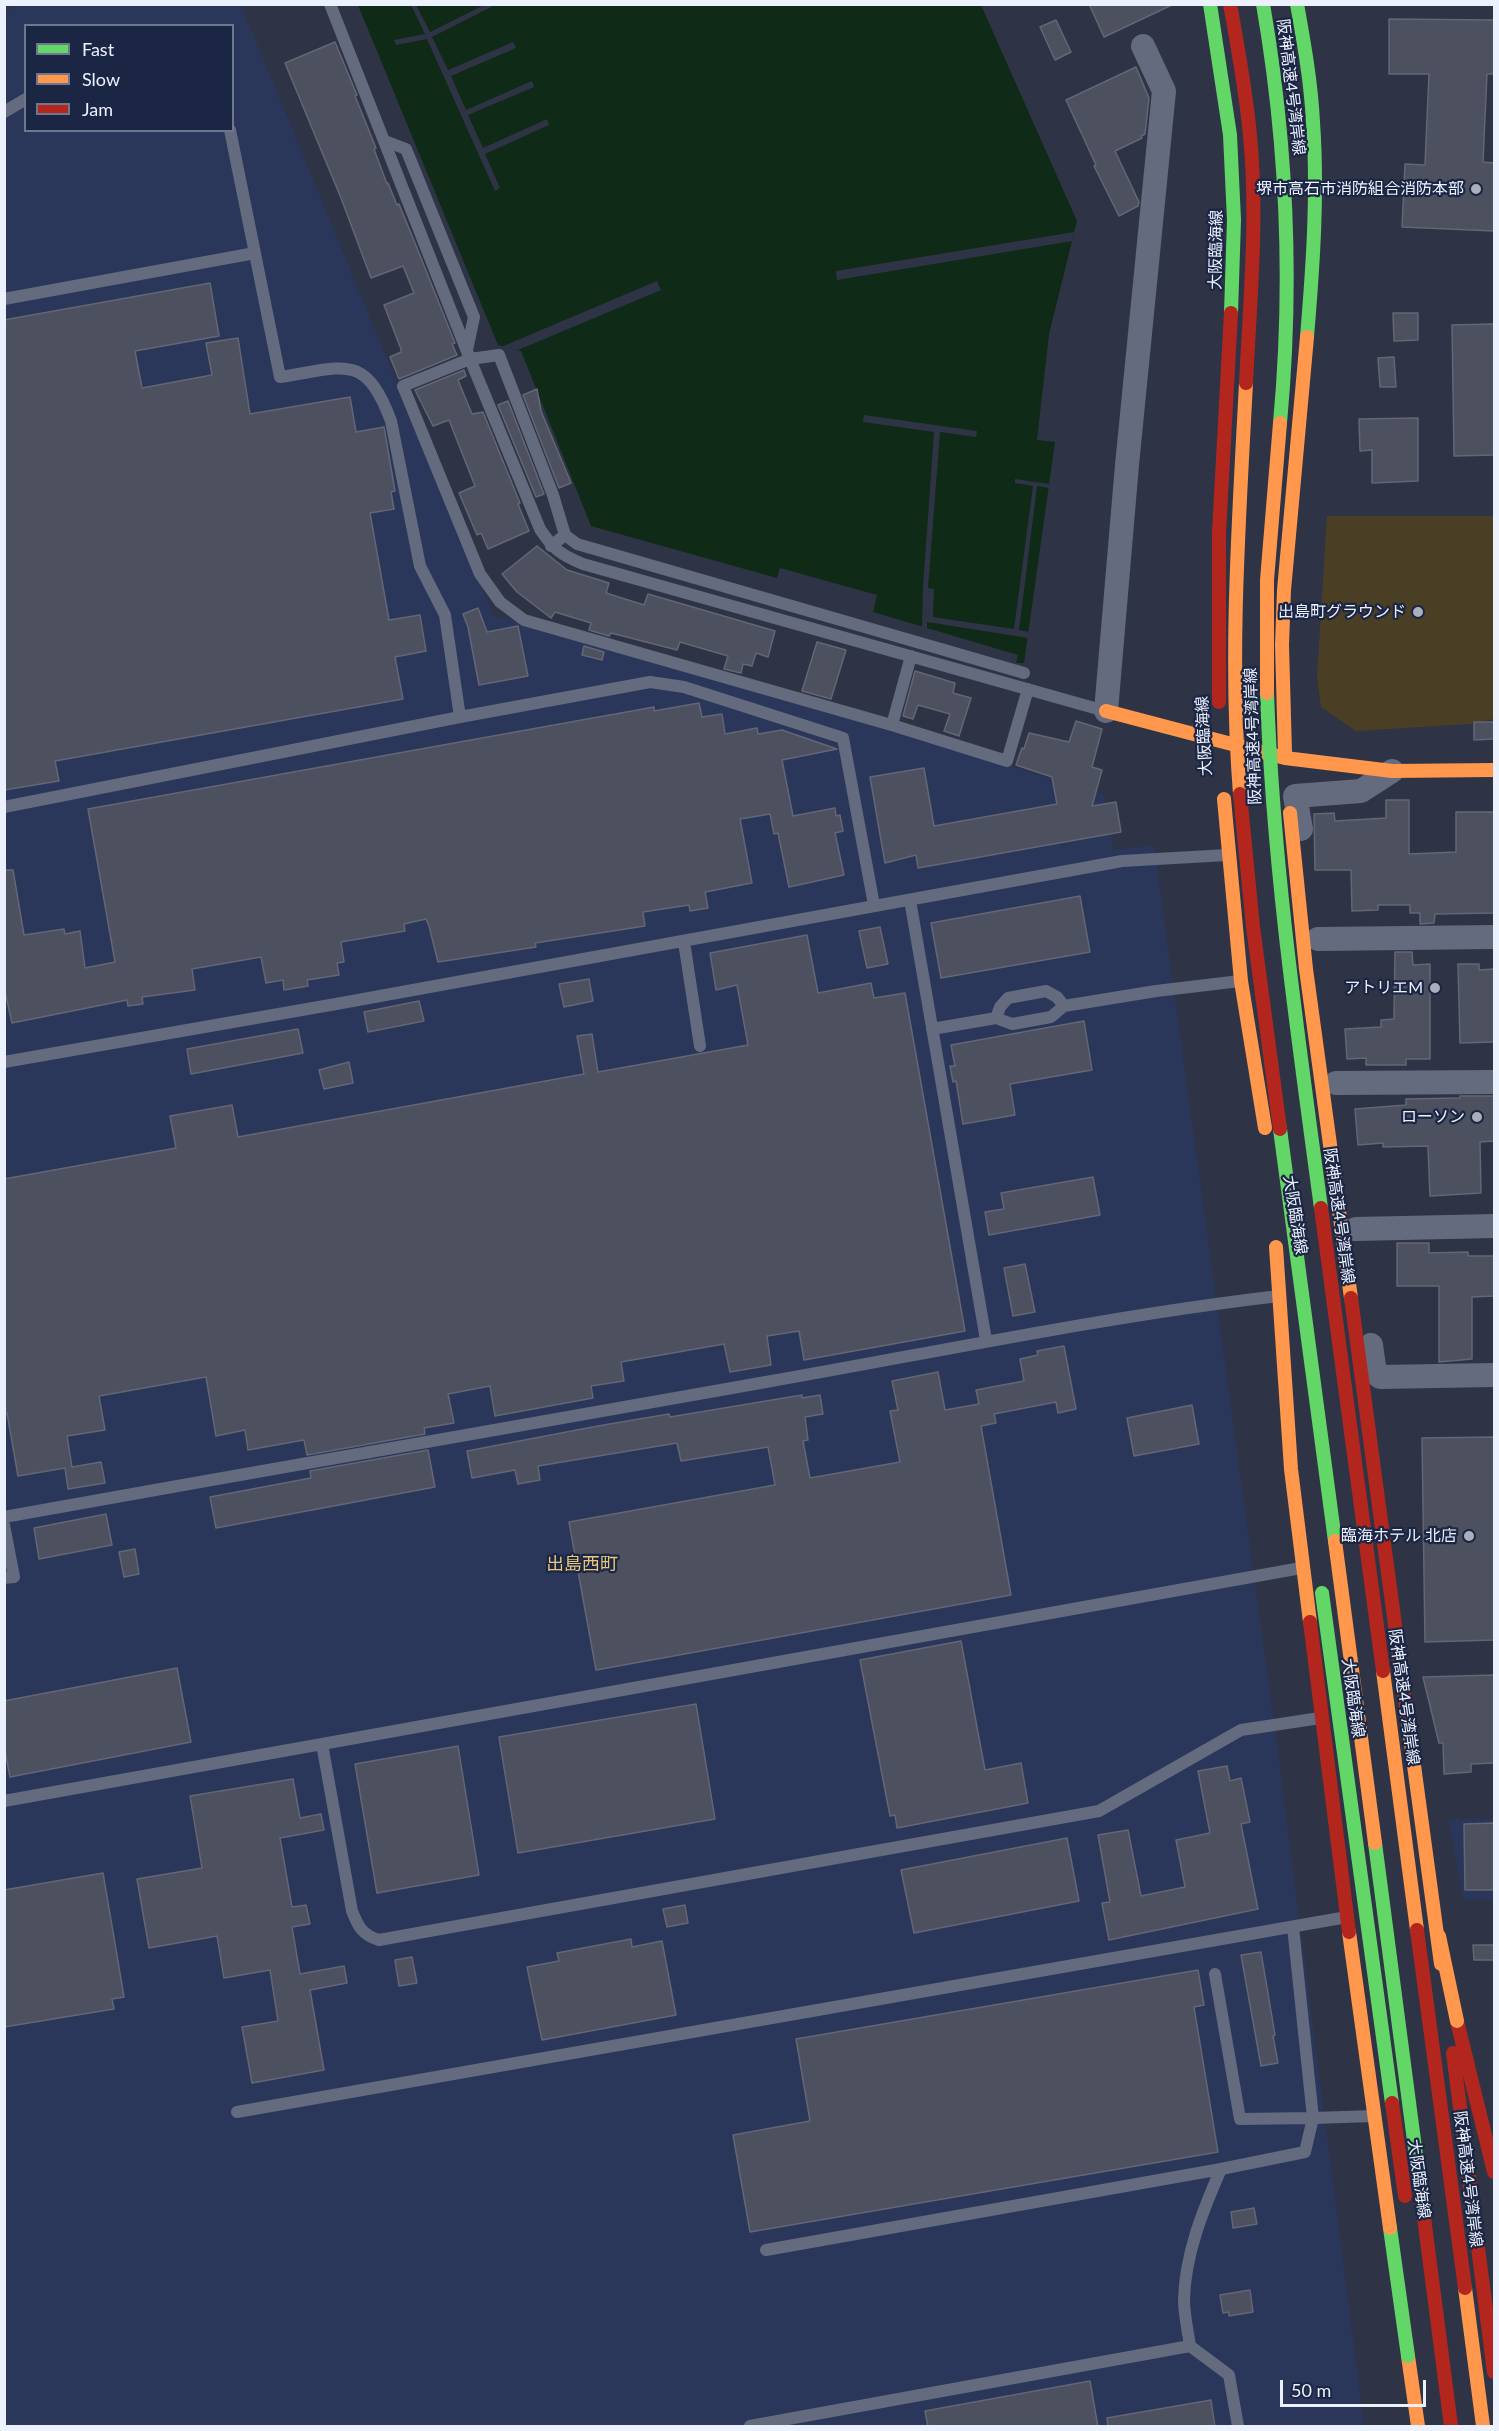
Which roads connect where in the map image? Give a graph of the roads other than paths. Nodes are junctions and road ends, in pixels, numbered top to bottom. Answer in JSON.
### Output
{"nodes":[{"id":1,"x":330,"y":4,"type":"edge"},
{"id":2,"x":1210,"y":4,"type":"edge"},
{"id":3,"x":1230,"y":4,"type":"edge"},
{"id":4,"x":1263,"y":4,"type":"edge"},
{"id":5,"x":1297,"y":4,"type":"edge"},
{"id":6,"x":1143,"y":46,"type":"dead end"},
{"id":7,"x":24,"y":100,"type":"edge"},
{"id":8,"x":4,"y":112,"type":"edge"},
{"id":9,"x":230,"y":132,"type":"edge"},
{"id":10,"x":385,"y":141,"type":"junction"},
{"id":11,"x":255,"y":253,"type":"junction"},
{"id":12,"x":4,"y":299,"type":"edge"},
{"id":13,"x":468,"y":355,"type":"junction"},
{"id":14,"x":565,"y":535,"type":"junction"},
{"id":15,"x":551,"y":546,"type":"junction"},
{"id":16,"x":911,"y":656,"type":"junction"},
{"id":17,"x":1024,"y":674,"type":"dead end"},
{"id":18,"x":1028,"y":689,"type":"junction"},
{"id":19,"x":1106,"y":711,"type":"junction"},
{"id":20,"x":460,"y":717,"type":"junction"},
{"id":21,"x":892,"y":725,"type":"junction"},
{"id":22,"x":1220,"y":737,"type":"junction"},
{"id":23,"x":1286,"y":769,"type":"junction"},
{"id":24,"x":1494,"y":770,"type":"edge"},
{"id":25,"x":1392,"y":771,"type":"junction"},
{"id":26,"x":1223,"y":787,"type":"dead end"},
{"id":27,"x":4,"y":807,"type":"edge"},
{"id":28,"x":1228,"y":855,"type":"junction"},
{"id":29,"x":910,"y":900,"type":"junction"},
{"id":30,"x":874,"y":905,"type":"junction"},
{"id":31,"x":1253,"y":927,"type":"junction"},
{"id":32,"x":1494,"y":937,"type":"edge"},
{"id":33,"x":1318,"y":939,"type":"junction"},
{"id":34,"x":684,"y":942,"type":"junction"},
{"id":35,"x":1241,"y":981,"type":"junction"},
{"id":36,"x":1065,"y":1006,"type":"junction"},
{"id":37,"x":996,"y":1018,"type":"junction"},
{"id":38,"x":932,"y":1029,"type":"junction"},
{"id":39,"x":700,"y":1046,"type":"dead end"},
{"id":40,"x":4,"y":1062,"type":"edge"},
{"id":41,"x":1494,"y":1082,"type":"edge"},
{"id":42,"x":1336,"y":1083,"type":"junction"},
{"id":43,"x":1271,"y":1168,"type":"dead end"},
{"id":44,"x":1494,"y":1226,"type":"edge"},
{"id":45,"x":1356,"y":1229,"type":"junction"},
{"id":46,"x":1275,"y":1233,"type":"dead end"},
{"id":47,"x":1289,"y":1295,"type":"junction"},
{"id":48,"x":986,"y":1341,"type":"junction"},
{"id":49,"x":1494,"y":1375,"type":"edge"},
{"id":50,"x":1304,"y":1461,"type":"dead end"},
{"id":51,"x":4,"y":1517,"type":"edge"},
{"id":52,"x":4,"y":1525,"type":"edge"},
{"id":53,"x":1319,"y":1570,"type":"joint"},
{"id":54,"x":4,"y":1578,"type":"edge"},
{"id":55,"x":1373,"y":1589,"type":"junction"},
{"id":56,"x":1339,"y":1716,"type":"junction"},
{"id":57,"x":322,"y":1744,"type":"junction"},
{"id":58,"x":4,"y":1801,"type":"edge"},
{"id":59,"x":1366,"y":1913,"type":"junction"},
{"id":60,"x":1293,"y":1927,"type":"junction"},
{"id":61,"x":1215,"y":1974,"type":"dead end"},
{"id":62,"x":237,"y":2112,"type":"dead end"},
{"id":63,"x":1393,"y":2116,"type":"junction"},
{"id":64,"x":1313,"y":2118,"type":"junction"},
{"id":65,"x":1221,"y":2169,"type":"junction"},
{"id":66,"x":1494,"y":2172,"type":"edge"},
{"id":67,"x":1407,"y":2209,"type":"dead end"},
{"id":68,"x":766,"y":2250,"type":"dead end"},
{"id":69,"x":1421,"y":2303,"type":"dead end"},
{"id":70,"x":1190,"y":2346,"type":"junction"},
{"id":71,"x":1494,"y":2372,"type":"edge"},
{"id":72,"x":750,"y":2427,"type":"edge"},
{"id":73,"x":1238,"y":2427,"type":"edge"},
{"id":74,"x":1418,"y":2427,"type":"edge"},
{"id":75,"x":1437,"y":2427,"type":"edge"},
{"id":76,"x":1451,"y":2427,"type":"edge"},
{"id":77,"x":1483,"y":2427,"type":"edge"}],
"edges":[{"from":1,"to":10,"type":"lane"},
{"from":2,"to":22,"type":"main road","name":"大阪臨海線"},
{"from":3,"to":31,"type":"main road","name":"阪神高速4号湾岸線","bridge":true},
{"from":4,"to":55,"type":"main road","name":"阪神高速4号湾岸線","bridge":true},
{"from":5,"to":23,"type":"main road"},
{"from":6,"to":19,"type":"street"},
{"from":7,"to":8,"type":"lane"},
{"from":9,"to":11,"type":"lane"},
{"from":10,"to":13,"type":"lane"},
{"from":10,"to":13,"type":"lane"},
{"from":11,"to":12,"type":"lane"},
{"from":11,"to":20,"type":"lane"},
{"from":13,"to":14,"type":"lane"},
{"from":13,"to":15,"type":"lane"},
{"from":13,"to":21,"type":"lane"},
{"from":14,"to":15,"type":"lane"},
{"from":14,"to":17,"type":"lane"},
{"from":15,"to":16,"type":"lane"},
{"from":16,"to":18,"type":"lane"},
{"from":16,"to":21,"type":"lane"},
{"from":18,"to":19,"type":"lane"},
{"from":18,"to":21,"type":"lane"},
{"from":19,"to":22,"type":"main road"},
{"from":20,"to":27,"type":"lane"},
{"from":20,"to":30,"type":"lane"},
{"from":22,"to":23,"type":"main road"},
{"from":23,"to":25,"type":"main road"},
{"from":23,"to":71,"type":"main road"},
{"from":24,"to":25,"type":"main road"},
{"from":25,"to":33,"type":"street"},
{"from":26,"to":28,"type":"main road","name":"大阪臨海線"},
{"from":28,"to":29,"type":"lane"},
{"from":28,"to":35,"type":"main road","name":"大阪臨海線"},
{"from":29,"to":30,"type":"lane"},
{"from":29,"to":38,"type":"lane"},
{"from":30,"to":34,"type":"lane"},
{"from":31,"to":35,"type":"main road","name":"大阪臨海線","bridge":true},
{"from":31,"to":76,"type":"main road","name":"阪神高速4号湾岸線","bridge":true},
{"from":32,"to":33,"type":"street"},
{"from":33,"to":42,"type":"street"},
{"from":34,"to":39,"type":"lane"},
{"from":34,"to":40,"type":"lane"},
{"from":35,"to":36,"type":"lane"},
{"from":36,"to":37,"type":"lane"},
{"from":36,"to":37,"type":"lane"},
{"from":37,"to":38,"type":"lane"},
{"from":38,"to":48,"type":"lane"},
{"from":41,"to":42,"type":"street"},
{"from":42,"to":45,"type":"street"},
{"from":43,"to":47,"type":"main road","name":"大阪臨海線"},
{"from":44,"to":45,"type":"street"},
{"from":45,"to":49,"type":"street"},
{"from":46,"to":74,"type":"main road","bridge":true},
{"from":47,"to":48,"type":"lane"},
{"from":47,"to":50,"type":"main road","name":"大阪臨海線"},
{"from":48,"to":51,"type":"lane"},
{"from":52,"to":54,"type":"lane"},
{"from":53,"to":56,"type":"main road","name":"大阪臨海線"},
{"from":53,"to":57,"type":"lane"},
{"from":55,"to":66,"type":"main road","bridge":true},
{"from":55,"to":77,"type":"main road","name":"阪神高速4号湾岸線","bridge":true},
{"from":56,"to":57,"type":"lane"},
{"from":56,"to":59,"type":"main road","name":"大阪臨海線"},
{"from":57,"to":58,"type":"lane"},
{"from":59,"to":60,"type":"lane"},
{"from":59,"to":63,"type":"main road","name":"大阪臨海線"},
{"from":60,"to":62,"type":"lane"},
{"from":60,"to":64,"type":"lane"},
{"from":61,"to":64,"type":"lane"},
{"from":63,"to":64,"type":"lane"},
{"from":63,"to":67,"type":"main road","name":"大阪臨海線"},
{"from":64,"to":65,"type":"lane"},
{"from":65,"to":68,"type":"lane"},
{"from":65,"to":70,"type":"lane"},
{"from":69,"to":75,"type":"main road"},
{"from":70,"to":72,"type":"lane"},
{"from":70,"to":73,"type":"lane"}]}
